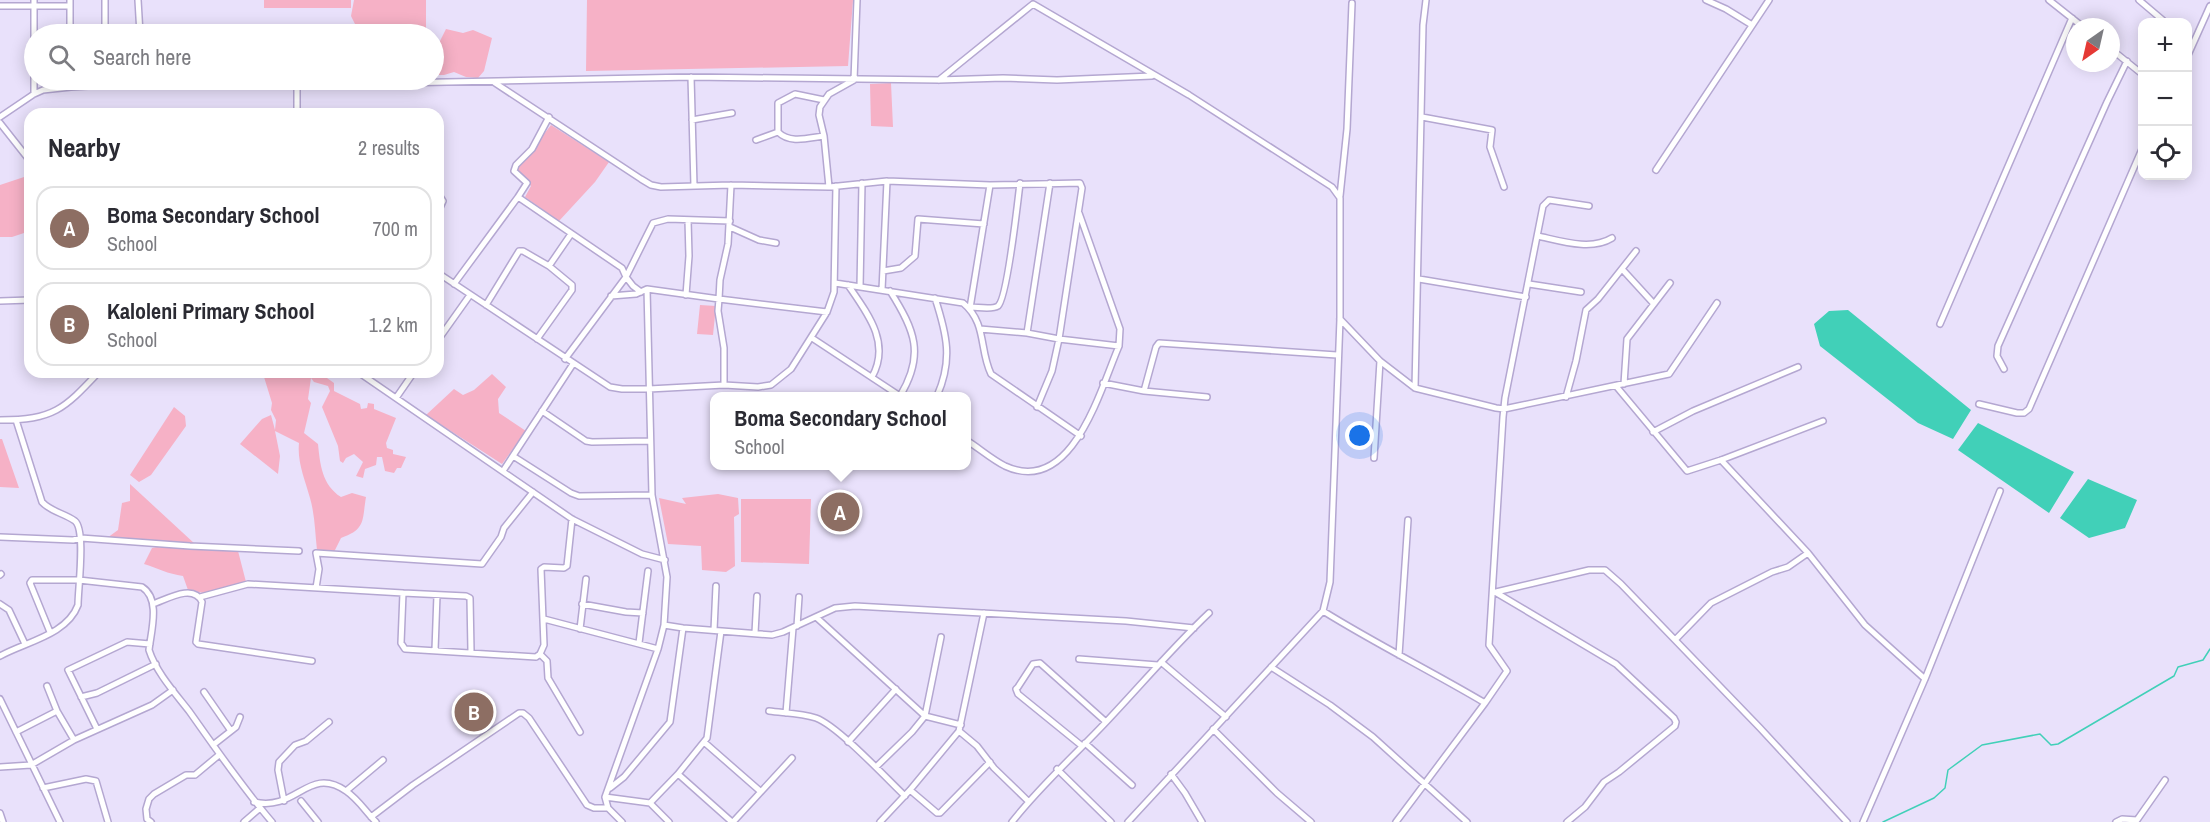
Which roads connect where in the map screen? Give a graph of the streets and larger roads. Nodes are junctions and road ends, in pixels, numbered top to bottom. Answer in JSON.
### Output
{"nodes":[{"id":1,"x":105,"y":0,"type":"edge"},
{"id":2,"x":138,"y":0,"type":"edge"},
{"id":3,"x":857,"y":0,"type":"edge"},
{"id":4,"x":1026,"y":0,"type":"edge"},
{"id":5,"x":1426,"y":0,"type":"edge"},
{"id":6,"x":1706,"y":0,"type":"edge"},
{"id":7,"x":1769,"y":0,"type":"edge"},
{"id":8,"x":2049,"y":0,"type":"edge"},
{"id":9,"x":2139,"y":0,"type":"edge"},
{"id":10,"x":34,"y":3,"type":"edge"},
{"id":11,"x":70,"y":3,"type":"edge"},
{"id":12,"x":1352,"y":3,"type":"dead end"},
{"id":13,"x":1033,"y":4,"type":"junction"},
{"id":14,"x":0,"y":6,"type":"edge"},
{"id":15,"x":2210,"y":6,"type":"edge"},
{"id":16,"x":2072,"y":18,"type":"edge"},
{"id":17,"x":2160,"y":18,"type":"edge"},
{"id":18,"x":34,"y":24,"type":"edge"},
{"id":19,"x":70,"y":24,"type":"edge"},
{"id":20,"x":105,"y":24,"type":"edge"},
{"id":21,"x":139,"y":24,"type":"edge"},
{"id":22,"x":1752,"y":25,"type":"junction"},
{"id":23,"x":2066,"y":32,"type":"edge"},
{"id":24,"x":2192,"y":40,"type":"edge"},
{"id":25,"x":2120,"y":56,"type":"edge"},
{"id":26,"x":2127,"y":62,"type":"junction"},
{"id":27,"x":2140,"y":72,"type":"edge"},
{"id":28,"x":1154,"y":76,"type":"junction"},
{"id":29,"x":691,"y":77,"type":"junction"},
{"id":30,"x":854,"y":80,"type":"junction"},
{"id":31,"x":939,"y":80,"type":"junction"},
{"id":32,"x":494,"y":82,"type":"junction"},
{"id":33,"x":444,"y":83,"type":"edge"},
{"id":34,"x":34,"y":90,"type":"edge"},
{"id":35,"x":43,"y":90,"type":"edge"},
{"id":36,"x":297,"y":90,"type":"edge"},
{"id":37,"x":34,"y":94,"type":"junction"},
{"id":38,"x":824,"y":100,"type":"junction"},
{"id":39,"x":297,"y":108,"type":"edge"},
{"id":40,"x":732,"y":113,"type":"dead end"},
{"id":41,"x":0,"y":117,"type":"edge"},
{"id":42,"x":549,"y":117,"type":"junction"},
{"id":43,"x":1422,"y":117,"type":"junction"},
{"id":44,"x":692,"y":120,"type":"junction"},
{"id":45,"x":0,"y":123,"type":"edge"},
{"id":46,"x":778,"y":132,"type":"junction"},
{"id":47,"x":824,"y":136,"type":"junction"},
{"id":48,"x":756,"y":140,"type":"dead end"},
{"id":49,"x":24,"y":153,"type":"edge"},
{"id":50,"x":2138,"y":158,"type":"edge"},
{"id":51,"x":1656,"y":170,"type":"dead end"},
{"id":52,"x":887,"y":182,"type":"junction"},
{"id":53,"x":862,"y":183,"type":"junction"},
{"id":54,"x":1020,"y":183,"type":"junction"},
{"id":55,"x":1050,"y":183,"type":"junction"},
{"id":56,"x":990,"y":184,"type":"junction"},
{"id":57,"x":731,"y":185,"type":"junction"},
{"id":58,"x":694,"y":186,"type":"junction"},
{"id":59,"x":836,"y":186,"type":"junction"},
{"id":60,"x":829,"y":187,"type":"junction"},
{"id":61,"x":1504,"y":187,"type":"dead end"},
{"id":62,"x":518,"y":197,"type":"junction"},
{"id":63,"x":1340,"y":198,"type":"junction"},
{"id":64,"x":1588,"y":206,"type":"dead end"},
{"id":65,"x":1078,"y":212,"type":"junction"},
{"id":66,"x":688,"y":220,"type":"junction"},
{"id":67,"x":730,"y":224,"type":"junction"},
{"id":68,"x":984,"y":224,"type":"junction"},
{"id":69,"x":571,"y":234,"type":"junction"},
{"id":70,"x":1538,"y":237,"type":"junction"},
{"id":71,"x":1612,"y":238,"type":"dead end"},
{"id":72,"x":776,"y":243,"type":"dead end"},
{"id":73,"x":1636,"y":251,"type":"dead end"},
{"id":74,"x":549,"y":266,"type":"junction"},
{"id":75,"x":1622,"y":269,"type":"junction"},
{"id":76,"x":883,"y":271,"type":"junction"},
{"id":77,"x":444,"y":277,"type":"edge"},
{"id":78,"x":626,"y":277,"type":"junction"},
{"id":79,"x":1419,"y":279,"type":"junction"},
{"id":80,"x":835,"y":283,"type":"junction"},
{"id":81,"x":1670,"y":283,"type":"dead end"},
{"id":82,"x":454,"y":284,"type":"junction"},
{"id":83,"x":1529,"y":284,"type":"junction"},
{"id":84,"x":848,"y":285,"type":"junction"},
{"id":85,"x":860,"y":287,"type":"junction"},
{"id":86,"x":882,"y":290,"type":"junction"},
{"id":87,"x":644,"y":291,"type":"junction"},
{"id":88,"x":891,"y":291,"type":"junction"},
{"id":89,"x":1581,"y":292,"type":"dead end"},
{"id":90,"x":470,"y":295,"type":"junction"},
{"id":91,"x":686,"y":295,"type":"junction"},
{"id":92,"x":611,"y":296,"type":"junction"},
{"id":93,"x":1526,"y":297,"type":"junction"},
{"id":94,"x":935,"y":298,"type":"junction"},
{"id":95,"x":719,"y":299,"type":"junction"},
{"id":96,"x":24,"y":300,"type":"edge"},
{"id":97,"x":0,"y":301,"type":"edge"},
{"id":98,"x":1717,"y":303,"type":"dead end"},
{"id":99,"x":1654,"y":304,"type":"junction"},
{"id":100,"x":486,"y":305,"type":"junction"},
{"id":101,"x":970,"y":308,"type":"junction"},
{"id":102,"x":827,"y":312,"type":"junction"},
{"id":103,"x":1340,"y":318,"type":"junction"},
{"id":104,"x":1940,"y":324,"type":"dead end"},
{"id":105,"x":980,"y":329,"type":"junction"},
{"id":106,"x":444,"y":332,"type":"edge"},
{"id":107,"x":1027,"y":333,"type":"junction"},
{"id":108,"x":812,"y":338,"type":"junction"},
{"id":109,"x":537,"y":339,"type":"junction"},
{"id":110,"x":1059,"y":339,"type":"junction"},
{"id":111,"x":1119,"y":346,"type":"junction"},
{"id":112,"x":1337,"y":355,"type":"junction"},
{"id":113,"x":565,"y":359,"type":"junction"},
{"id":114,"x":1380,"y":361,"type":"junction"},
{"id":115,"x":573,"y":364,"type":"junction"},
{"id":116,"x":1798,"y":368,"type":"dead end"},
{"id":117,"x":2004,"y":369,"type":"dead end"},
{"id":118,"x":872,"y":377,"type":"junction"},
{"id":119,"x":93,"y":378,"type":"edge"},
{"id":120,"x":367,"y":378,"type":"edge"},
{"id":121,"x":409,"y":378,"type":"edge"},
{"id":122,"x":1103,"y":383,"type":"junction"},
{"id":123,"x":1624,"y":384,"type":"junction"},
{"id":124,"x":724,"y":385,"type":"junction"},
{"id":125,"x":1616,"y":386,"type":"junction"},
{"id":126,"x":1415,"y":388,"type":"junction"},
{"id":127,"x":649,"y":389,"type":"junction"},
{"id":128,"x":1144,"y":391,"type":"junction"},
{"id":129,"x":894,"y":392,"type":"edge"},
{"id":130,"x":903,"y":392,"type":"edge"},
{"id":131,"x":939,"y":392,"type":"edge"},
{"id":132,"x":1207,"y":397,"type":"dead end"},
{"id":133,"x":1566,"y":397,"type":"junction"},
{"id":134,"x":396,"y":398,"type":"junction"},
{"id":135,"x":1979,"y":404,"type":"dead end"},
{"id":136,"x":1037,"y":407,"type":"junction"},
{"id":137,"x":1504,"y":409,"type":"junction"},
{"id":138,"x":542,"y":411,"type":"junction"},
{"id":139,"x":0,"y":420,"type":"edge"},
{"id":140,"x":16,"y":420,"type":"junction"},
{"id":141,"x":1823,"y":421,"type":"dead end"},
{"id":142,"x":1653,"y":432,"type":"junction"},
{"id":143,"x":1081,"y":436,"type":"junction"},
{"id":144,"x":649,"y":441,"type":"junction"},
{"id":145,"x":971,"y":443,"type":"edge"},
{"id":146,"x":513,"y":456,"type":"junction"},
{"id":147,"x":1374,"y":458,"type":"dead end"},
{"id":148,"x":1721,"y":460,"type":"junction"},
{"id":149,"x":503,"y":471,"type":"junction"},
{"id":150,"x":2000,"y":490,"type":"dead end"},
{"id":151,"x":533,"y":492,"type":"junction"},
{"id":152,"x":652,"y":495,"type":"junction"},
{"id":153,"x":572,"y":519,"type":"junction"},
{"id":154,"x":1408,"y":520,"type":"dead end"},
{"id":155,"x":0,"y":537,"type":"edge"},
{"id":156,"x":81,"y":538,"type":"junction"},
{"id":157,"x":299,"y":551,"type":"dead end"},
{"id":158,"x":1808,"y":553,"type":"junction"},
{"id":159,"x":665,"y":560,"type":"junction"},
{"id":160,"x":648,"y":571,"type":"dead end"},
{"id":161,"x":586,"y":579,"type":"dead end"},
{"id":162,"x":79,"y":580,"type":"junction"},
{"id":163,"x":716,"y":586,"type":"dead end"},
{"id":164,"x":316,"y":588,"type":"junction"},
{"id":165,"x":1494,"y":591,"type":"junction"},
{"id":166,"x":403,"y":593,"type":"junction"},
{"id":167,"x":437,"y":595,"type":"junction"},
{"id":168,"x":757,"y":596,"type":"dead end"},
{"id":169,"x":200,"y":597,"type":"junction"},
{"id":170,"x":799,"y":597,"type":"dead end"},
{"id":171,"x":0,"y":604,"type":"edge"},
{"id":172,"x":153,"y":604,"type":"junction"},
{"id":173,"x":582,"y":604,"type":"junction"},
{"id":174,"x":1323,"y":611,"type":"junction"},
{"id":175,"x":643,"y":613,"type":"junction"},
{"id":176,"x":984,"y":613,"type":"junction"},
{"id":177,"x":1209,"y":613,"type":"dead end"},
{"id":178,"x":816,"y":617,"type":"junction"},
{"id":179,"x":544,"y":620,"type":"junction"},
{"id":180,"x":664,"y":625,"type":"junction"},
{"id":181,"x":795,"y":627,"type":"junction"},
{"id":182,"x":683,"y":628,"type":"junction"},
{"id":183,"x":1194,"y":628,"type":"junction"},
{"id":184,"x":580,"y":629,"type":"junction"},
{"id":185,"x":714,"y":630,"type":"junction"},
{"id":186,"x":721,"y":631,"type":"junction"},
{"id":187,"x":50,"y":632,"type":"junction"},
{"id":188,"x":754,"y":633,"type":"junction"},
{"id":189,"x":941,"y":637,"type":"dead end"},
{"id":190,"x":1675,"y":640,"type":"junction"},
{"id":191,"x":639,"y":643,"type":"junction"},
{"id":192,"x":25,"y":644,"type":"junction"},
{"id":193,"x":150,"y":644,"type":"junction"},
{"id":194,"x":658,"y":649,"type":"junction"},
{"id":195,"x":435,"y":650,"type":"junction"},
{"id":196,"x":471,"y":651,"type":"junction"},
{"id":197,"x":540,"y":654,"type":"junction"},
{"id":198,"x":1399,"y":655,"type":"junction"},
{"id":199,"x":0,"y":656,"type":"edge"},
{"id":200,"x":1079,"y":659,"type":"dead end"},
{"id":201,"x":312,"y":661,"type":"dead end"},
{"id":202,"x":1160,"y":663,"type":"junction"},
{"id":203,"x":156,"y":664,"type":"junction"},
{"id":204,"x":1271,"y":667,"type":"junction"},
{"id":205,"x":1924,"y":679,"type":"junction"},
{"id":206,"x":47,"y":686,"type":"dead end"},
{"id":207,"x":896,"y":689,"type":"junction"},
{"id":208,"x":174,"y":690,"type":"junction"},
{"id":209,"x":204,"y":692,"type":"dead end"},
{"id":210,"x":81,"y":697,"type":"junction"},
{"id":211,"x":0,"y":699,"type":"edge"},
{"id":212,"x":1485,"y":703,"type":"junction"},
{"id":213,"x":57,"y":711,"type":"junction"},
{"id":214,"x":769,"y":711,"type":"dead end"},
{"id":215,"x":786,"y":713,"type":"junction"},
{"id":216,"x":925,"y":716,"type":"junction"},
{"id":217,"x":240,"y":717,"type":"dead end"},
{"id":218,"x":1226,"y":717,"type":"junction"},
{"id":219,"x":329,"y":722,"type":"dead end"},
{"id":220,"x":1106,"y":722,"type":"junction"},
{"id":221,"x":960,"y":728,"type":"junction"},
{"id":222,"x":97,"y":729,"type":"junction"},
{"id":223,"x":1213,"y":729,"type":"junction"},
{"id":224,"x":231,"y":731,"type":"junction"},
{"id":225,"x":16,"y":732,"type":"junction"},
{"id":226,"x":580,"y":732,"type":"dead end"},
{"id":227,"x":74,"y":740,"type":"junction"},
{"id":228,"x":704,"y":742,"type":"junction"},
{"id":229,"x":848,"y":742,"type":"junction"},
{"id":230,"x":213,"y":745,"type":"junction"},
{"id":231,"x":1083,"y":745,"type":"junction"},
{"id":232,"x":219,"y":755,"type":"junction"},
{"id":233,"x":792,"y":759,"type":"dead end"},
{"id":234,"x":384,"y":760,"type":"dead end"},
{"id":235,"x":990,"y":762,"type":"junction"},
{"id":236,"x":31,"y":765,"type":"junction"},
{"id":237,"x":0,"y":767,"type":"edge"},
{"id":238,"x":876,"y":767,"type":"junction"},
{"id":239,"x":1057,"y":769,"type":"junction"},
{"id":240,"x":678,"y":774,"type":"junction"},
{"id":241,"x":1171,"y":774,"type":"junction"},
{"id":242,"x":2165,"y":780,"type":"dead end"},
{"id":243,"x":1427,"y":783,"type":"junction"},
{"id":244,"x":1132,"y":785,"type":"dead end"},
{"id":245,"x":43,"y":788,"type":"junction"},
{"id":246,"x":608,"y":789,"type":"junction"},
{"id":247,"x":910,"y":790,"type":"junction"},
{"id":248,"x":346,"y":791,"type":"junction"},
{"id":249,"x":760,"y":792,"type":"junction"},
{"id":250,"x":905,"y":796,"type":"junction"},
{"id":251,"x":605,"y":797,"type":"junction"},
{"id":252,"x":284,"y":801,"type":"junction"},
{"id":253,"x":301,"y":801,"type":"dead end"},
{"id":254,"x":1028,"y":801,"type":"junction"},
{"id":255,"x":254,"y":802,"type":"junction"},
{"id":256,"x":650,"y":803,"type":"junction"},
{"id":257,"x":260,"y":808,"type":"junction"},
{"id":258,"x":608,"y":808,"type":"junction"},
{"id":259,"x":0,"y":813,"type":"edge"},
{"id":260,"x":373,"y":819,"type":"edge"},
{"id":261,"x":883,"y":820,"type":"edge"},
{"id":262,"x":3,"y":822,"type":"edge"},
{"id":263,"x":60,"y":822,"type":"edge"},
{"id":264,"x":108,"y":822,"type":"edge"},
{"id":265,"x":151,"y":822,"type":"edge"},
{"id":266,"x":244,"y":822,"type":"edge"},
{"id":267,"x":272,"y":822,"type":"edge"},
{"id":268,"x":318,"y":822,"type":"edge"},
{"id":269,"x":622,"y":822,"type":"edge"},
{"id":270,"x":669,"y":822,"type":"edge"},
{"id":271,"x":732,"y":822,"type":"edge"},
{"id":272,"x":890,"y":822,"type":"edge"},
{"id":273,"x":1012,"y":822,"type":"edge"},
{"id":274,"x":1111,"y":822,"type":"edge"},
{"id":275,"x":1128,"y":822,"type":"edge"},
{"id":276,"x":1202,"y":822,"type":"edge"},
{"id":277,"x":1311,"y":822,"type":"edge"},
{"id":278,"x":1396,"y":822,"type":"edge"},
{"id":279,"x":1467,"y":822,"type":"edge"},
{"id":280,"x":1567,"y":822,"type":"edge"},
{"id":281,"x":1846,"y":822,"type":"edge"},
{"id":282,"x":1863,"y":822,"type":"edge"},
{"id":283,"x":2116,"y":822,"type":"edge"}],
"edges":[{"from":1,"to":20,"type":"street"},
{"from":2,"to":21,"type":"street"},
{"from":3,"to":30,"type":"street"},
{"from":4,"to":13,"type":"street"},
{"from":5,"to":43,"type":"street"},
{"from":6,"to":22,"type":"street"},
{"from":7,"to":22,"type":"street"},
{"from":8,"to":16,"type":"street"},
{"from":9,"to":17,"type":"street"},
{"from":10,"to":11,"type":"street"},
{"from":10,"to":14,"type":"street"},
{"from":10,"to":18,"type":"street"},
{"from":11,"to":19,"type":"street"},
{"from":12,"to":63,"type":"street"},
{"from":13,"to":28,"type":"street"},
{"from":13,"to":31,"type":"street"},
{"from":15,"to":24,"type":"street"},
{"from":22,"to":51,"type":"street"},
{"from":23,"to":104,"type":"street"},
{"from":25,"to":26,"type":"street"},
{"from":26,"to":27,"type":"street"},
{"from":26,"to":117,"type":"street"},
{"from":28,"to":31,"type":"street"},
{"from":28,"to":63,"type":"street"},
{"from":29,"to":30,"type":"street"},
{"from":29,"to":32,"type":"street"},
{"from":29,"to":44,"type":"street"},
{"from":30,"to":31,"type":"street"},
{"from":30,"to":38,"type":"street"},
{"from":32,"to":33,"type":"street"},
{"from":32,"to":42,"type":"street"},
{"from":34,"to":37,"type":"street"},
{"from":35,"to":37,"type":"street"},
{"from":36,"to":39,"type":"street"},
{"from":37,"to":41,"type":"street"},
{"from":38,"to":46,"type":"street"},
{"from":38,"to":47,"type":"street"},
{"from":40,"to":44,"type":"street"},
{"from":42,"to":58,"type":"street"},
{"from":42,"to":62,"type":"street"},
{"from":43,"to":61,"type":"street"},
{"from":43,"to":79,"type":"street"},
{"from":44,"to":58,"type":"street"},
{"from":45,"to":49,"type":"street"},
{"from":46,"to":47,"type":"street"},
{"from":46,"to":48,"type":"street"},
{"from":47,"to":60,"type":"street"},
{"from":50,"to":135,"type":"street"},
{"from":52,"to":53,"type":"street"},
{"from":52,"to":56,"type":"street"},
{"from":52,"to":76,"type":"street"},
{"from":53,"to":59,"type":"street"},
{"from":53,"to":85,"type":"street"},
{"from":54,"to":55,"type":"street"},
{"from":54,"to":56,"type":"street"},
{"from":54,"to":101,"type":"street"},
{"from":55,"to":65,"type":"street"},
{"from":55,"to":107,"type":"street"},
{"from":56,"to":68,"type":"street"},
{"from":57,"to":58,"type":"street"},
{"from":57,"to":60,"type":"street"},
{"from":57,"to":67,"type":"street"},
{"from":59,"to":60,"type":"street"},
{"from":59,"to":80,"type":"street"},
{"from":62,"to":69,"type":"street"},
{"from":62,"to":82,"type":"street"},
{"from":63,"to":103,"type":"street"},
{"from":64,"to":70,"type":"street"},
{"from":65,"to":110,"type":"street"},
{"from":65,"to":111,"type":"street"},
{"from":66,"to":67,"type":"street"},
{"from":66,"to":78,"type":"street"},
{"from":66,"to":91,"type":"street"},
{"from":67,"to":72,"type":"street"},
{"from":67,"to":95,"type":"street"},
{"from":68,"to":76,"type":"street"},
{"from":68,"to":101,"type":"street"},
{"from":69,"to":74,"type":"street"},
{"from":69,"to":78,"type":"street"},
{"from":70,"to":71,"type":"street"},
{"from":70,"to":83,"type":"street"},
{"from":73,"to":75,"type":"street"},
{"from":74,"to":100,"type":"street"},
{"from":74,"to":109,"type":"street"},
{"from":75,"to":99,"type":"street"},
{"from":75,"to":133,"type":"street"},
{"from":76,"to":86,"type":"street"},
{"from":77,"to":82,"type":"street"},
{"from":78,"to":87,"type":"street"},
{"from":78,"to":92,"type":"street"},
{"from":79,"to":93,"type":"street"},
{"from":79,"to":126,"type":"street"},
{"from":80,"to":84,"type":"street"},
{"from":80,"to":102,"type":"street"},
{"from":81,"to":99,"type":"street"},
{"from":82,"to":90,"type":"street"},
{"from":83,"to":89,"type":"street"},
{"from":83,"to":93,"type":"street"},
{"from":84,"to":85,"type":"street"},
{"from":84,"to":118,"type":"street"},
{"from":85,"to":86,"type":"street"},
{"from":86,"to":88,"type":"street"},
{"from":87,"to":91,"type":"street"},
{"from":87,"to":92,"type":"street"},
{"from":87,"to":127,"type":"street"},
{"from":88,"to":94,"type":"street"},
{"from":88,"to":130,"type":"street"},
{"from":90,"to":100,"type":"street"},
{"from":90,"to":106,"type":"street"},
{"from":91,"to":95,"type":"street"},
{"from":92,"to":113,"type":"street"},
{"from":93,"to":137,"type":"street"},
{"from":94,"to":101,"type":"street"},
{"from":94,"to":131,"type":"street"},
{"from":95,"to":102,"type":"street"},
{"from":95,"to":124,"type":"street"},
{"from":96,"to":97,"type":"street"},
{"from":98,"to":123,"type":"street"},
{"from":99,"to":123,"type":"street"},
{"from":100,"to":109,"type":"street"},
{"from":101,"to":105,"type":"street"},
{"from":102,"to":108,"type":"street"},
{"from":103,"to":112,"type":"street"},
{"from":103,"to":114,"type":"street"},
{"from":105,"to":107,"type":"street"},
{"from":105,"to":136,"type":"street"},
{"from":107,"to":110,"type":"street"},
{"from":108,"to":118,"type":"street"},
{"from":108,"to":124,"type":"street"},
{"from":109,"to":113,"type":"street"},
{"from":110,"to":111,"type":"street"},
{"from":110,"to":136,"type":"street"},
{"from":111,"to":122,"type":"street"},
{"from":112,"to":128,"type":"street"},
{"from":112,"to":174,"type":"street"},
{"from":113,"to":115,"type":"street"},
{"from":114,"to":126,"type":"street"},
{"from":114,"to":147,"type":"street"},
{"from":115,"to":127,"type":"street"},
{"from":115,"to":138,"type":"street"},
{"from":116,"to":142,"type":"street"},
{"from":118,"to":129,"type":"street"},
{"from":119,"to":140,"type":"street"},
{"from":120,"to":134,"type":"street"},
{"from":121,"to":134,"type":"street"},
{"from":122,"to":128,"type":"street"},
{"from":122,"to":143,"type":"street"},
{"from":123,"to":125,"type":"street"},
{"from":124,"to":127,"type":"street"},
{"from":125,"to":133,"type":"street"},
{"from":125,"to":142,"type":"street"},
{"from":126,"to":137,"type":"street"},
{"from":127,"to":144,"type":"street"},
{"from":128,"to":132,"type":"street"},
{"from":133,"to":137,"type":"street"},
{"from":134,"to":149,"type":"street"},
{"from":136,"to":143,"type":"street"},
{"from":137,"to":165,"type":"street"},
{"from":138,"to":144,"type":"street"},
{"from":138,"to":146,"type":"street"},
{"from":139,"to":140,"type":"street"},
{"from":140,"to":156,"type":"street"},
{"from":141,"to":148,"type":"street"},
{"from":142,"to":148,"type":"street"},
{"from":143,"to":145,"type":"street"},
{"from":144,"to":152,"type":"street"},
{"from":146,"to":149,"type":"street"},
{"from":146,"to":152,"type":"street"},
{"from":148,"to":158,"type":"street"},
{"from":149,"to":151,"type":"street"},
{"from":150,"to":205,"type":"street"},
{"from":151,"to":153,"type":"street"},
{"from":151,"to":164,"type":"street"},
{"from":152,"to":159,"type":"street"},
{"from":153,"to":159,"type":"street"},
{"from":153,"to":179,"type":"street"},
{"from":154,"to":198,"type":"street"},
{"from":155,"to":156,"type":"street"},
{"from":156,"to":157,"type":"street"},
{"from":156,"to":162,"type":"street"},
{"from":158,"to":190,"type":"street"},
{"from":158,"to":205,"type":"street"},
{"from":159,"to":180,"type":"street"},
{"from":160,"to":175,"type":"street"},
{"from":161,"to":173,"type":"street"},
{"from":162,"to":172,"type":"street"},
{"from":162,"to":187,"type":"street"},
{"from":162,"to":187,"type":"street"},
{"from":163,"to":185,"type":"street"},
{"from":164,"to":166,"type":"street"},
{"from":164,"to":169,"type":"street"},
{"from":165,"to":190,"type":"street"},
{"from":165,"to":212,"type":"street"},
{"from":165,"to":280,"type":"street"},
{"from":166,"to":167,"type":"street"},
{"from":166,"to":195,"type":"street"},
{"from":167,"to":195,"type":"street"},
{"from":167,"to":196,"type":"street"},
{"from":168,"to":188,"type":"street"},
{"from":169,"to":172,"type":"street"},
{"from":169,"to":201,"type":"street"},
{"from":170,"to":181,"type":"street"},
{"from":171,"to":192,"type":"street"},
{"from":172,"to":193,"type":"street"},
{"from":173,"to":175,"type":"street"},
{"from":173,"to":184,"type":"street"},
{"from":174,"to":198,"type":"street"},
{"from":174,"to":204,"type":"street"},
{"from":175,"to":191,"type":"street"},
{"from":176,"to":178,"type":"street"},
{"from":176,"to":183,"type":"street"},
{"from":176,"to":221,"type":"street"},
{"from":177,"to":183,"type":"street"},
{"from":178,"to":181,"type":"street"},
{"from":178,"to":207,"type":"street"},
{"from":179,"to":184,"type":"street"},
{"from":179,"to":197,"type":"street"},
{"from":180,"to":182,"type":"street"},
{"from":180,"to":194,"type":"street"},
{"from":181,"to":188,"type":"street"},
{"from":181,"to":215,"type":"street"},
{"from":182,"to":185,"type":"street"},
{"from":182,"to":246,"type":"street"},
{"from":183,"to":202,"type":"street"},
{"from":184,"to":191,"type":"street"},
{"from":185,"to":186,"type":"street"},
{"from":186,"to":188,"type":"street"},
{"from":186,"to":228,"type":"street"},
{"from":187,"to":192,"type":"street"},
{"from":189,"to":216,"type":"street"},
{"from":190,"to":281,"type":"street"},
{"from":191,"to":194,"type":"street"},
{"from":192,"to":199,"type":"street"},
{"from":193,"to":203,"type":"street"},
{"from":193,"to":210,"type":"street"},
{"from":194,"to":246,"type":"street"},
{"from":195,"to":196,"type":"street"},
{"from":196,"to":197,"type":"street"},
{"from":197,"to":226,"type":"street"},
{"from":198,"to":212,"type":"street"},
{"from":200,"to":202,"type":"street"},
{"from":202,"to":218,"type":"street"},
{"from":202,"to":220,"type":"street"},
{"from":203,"to":208,"type":"street"},
{"from":203,"to":210,"type":"street"},
{"from":204,"to":218,"type":"street"},
{"from":204,"to":243,"type":"street"},
{"from":205,"to":282,"type":"street"},
{"from":206,"to":213,"type":"street"},
{"from":207,"to":216,"type":"street"},
{"from":207,"to":229,"type":"street"},
{"from":208,"to":222,"type":"street"},
{"from":208,"to":230,"type":"street"},
{"from":209,"to":224,"type":"street"},
{"from":210,"to":222,"type":"street"},
{"from":211,"to":225,"type":"street"},
{"from":212,"to":243,"type":"street"},
{"from":213,"to":225,"type":"street"},
{"from":213,"to":227,"type":"street"},
{"from":214,"to":215,"type":"street"},
{"from":215,"to":229,"type":"street"},
{"from":216,"to":221,"type":"street"},
{"from":216,"to":238,"type":"street"},
{"from":217,"to":224,"type":"street"},
{"from":218,"to":223,"type":"street"},
{"from":219,"to":252,"type":"street"},
{"from":220,"to":231,"type":"street"},
{"from":220,"to":231,"type":"street"},
{"from":221,"to":235,"type":"street"},
{"from":221,"to":247,"type":"street"},
{"from":222,"to":227,"type":"street"},
{"from":223,"to":241,"type":"street"},
{"from":223,"to":277,"type":"street"},
{"from":224,"to":230,"type":"street"},
{"from":225,"to":236,"type":"street"},
{"from":227,"to":236,"type":"street"},
{"from":228,"to":240,"type":"street"},
{"from":228,"to":249,"type":"street"},
{"from":229,"to":238,"type":"street"},
{"from":230,"to":232,"type":"street"},
{"from":231,"to":239,"type":"street"},
{"from":231,"to":244,"type":"street"},
{"from":232,"to":255,"type":"street"},
{"from":232,"to":265,"type":"street"},
{"from":233,"to":249,"type":"street"},
{"from":234,"to":248,"type":"street"},
{"from":235,"to":247,"type":"street"},
{"from":235,"to":254,"type":"street"},
{"from":236,"to":237,"type":"street"},
{"from":236,"to":245,"type":"street"},
{"from":238,"to":250,"type":"street"},
{"from":239,"to":254,"type":"street"},
{"from":239,"to":274,"type":"street"},
{"from":240,"to":256,"type":"street"},
{"from":240,"to":271,"type":"street"},
{"from":241,"to":275,"type":"street"},
{"from":241,"to":276,"type":"street"},
{"from":242,"to":283,"type":"street"},
{"from":243,"to":278,"type":"street"},
{"from":243,"to":279,"type":"street"},
{"from":245,"to":263,"type":"street"},
{"from":245,"to":264,"type":"street"},
{"from":246,"to":251,"type":"street"},
{"from":247,"to":250,"type":"street"},
{"from":248,"to":252,"type":"street"},
{"from":248,"to":260,"type":"street"},
{"from":249,"to":271,"type":"street"},
{"from":250,"to":261,"type":"street"},
{"from":251,"to":256,"type":"street"},
{"from":251,"to":258,"type":"street"},
{"from":252,"to":255,"type":"street"},
{"from":253,"to":268,"type":"street"},
{"from":254,"to":273,"type":"street"},
{"from":255,"to":257,"type":"street"},
{"from":256,"to":270,"type":"street"},
{"from":257,"to":266,"type":"street"},
{"from":257,"to":267,"type":"street"},
{"from":258,"to":260,"type":"street"},
{"from":258,"to":269,"type":"street"},
{"from":259,"to":262,"type":"street"},
{"from":261,"to":272,"type":"street"}]}
